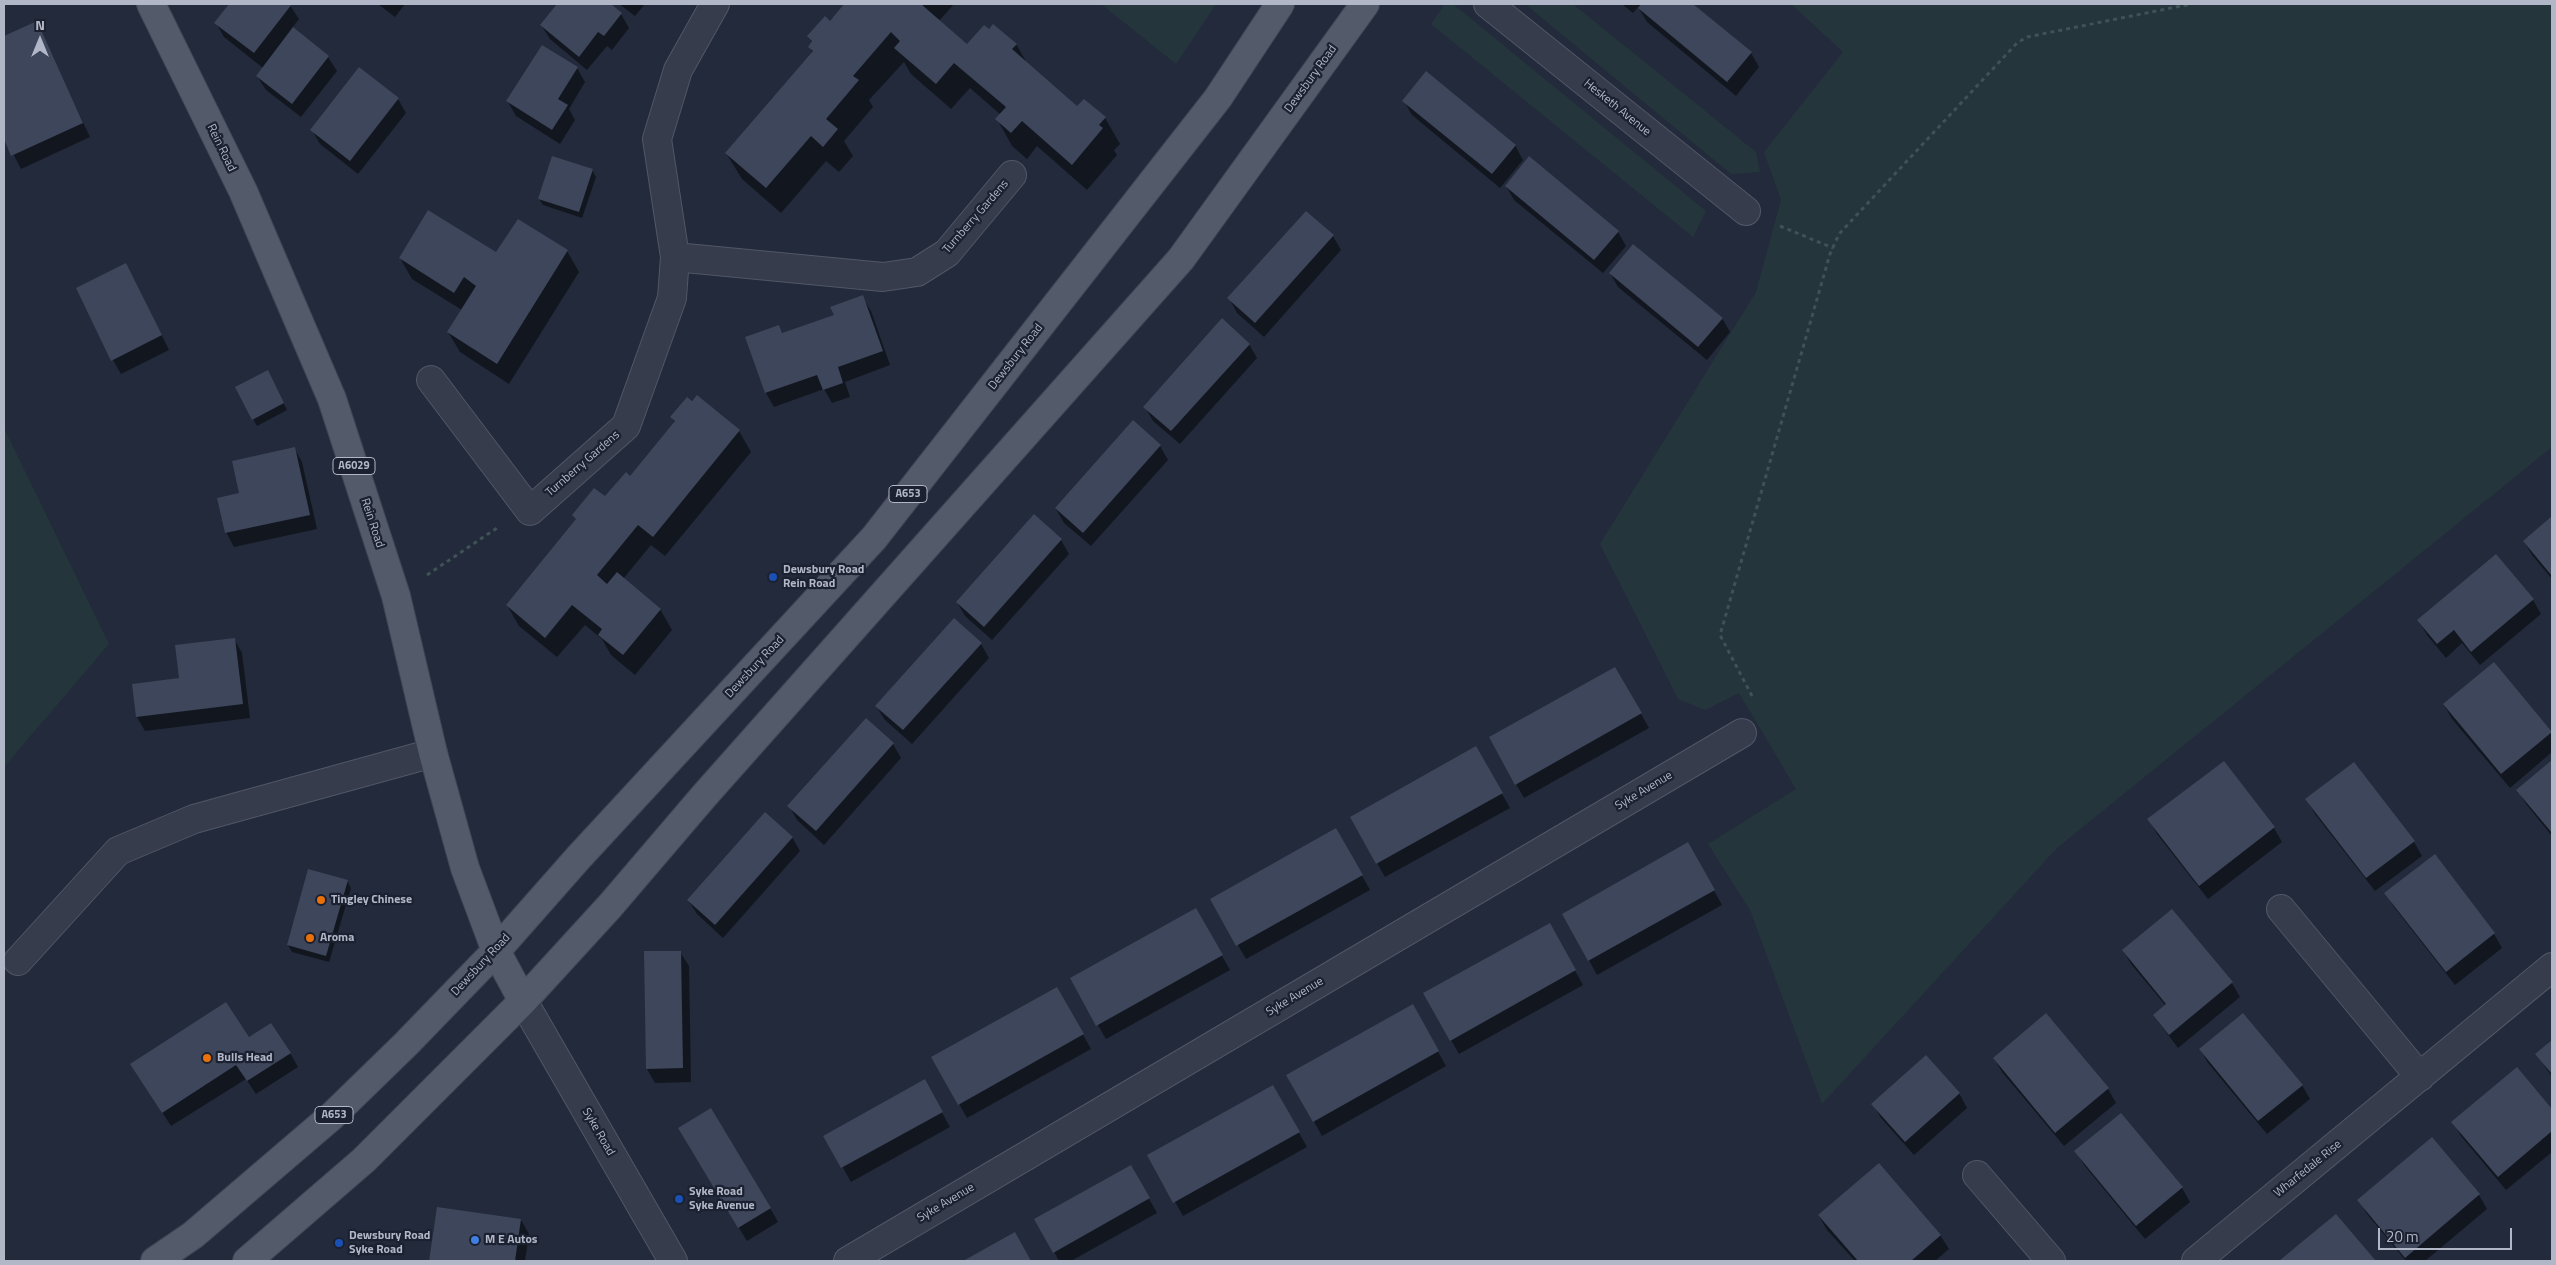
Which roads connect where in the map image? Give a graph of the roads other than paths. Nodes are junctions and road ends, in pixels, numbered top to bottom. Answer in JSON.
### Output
{"nodes":[{"id":1,"x":151,"y":4,"type":"edge"},
{"id":2,"x":715,"y":4,"type":"edge"},
{"id":3,"x":1280,"y":4,"type":"edge"},
{"id":4,"x":1365,"y":4,"type":"edge"},
{"id":5,"x":1488,"y":4,"type":"edge"},
{"id":6,"x":1012,"y":175,"type":"dead end"},
{"id":7,"x":1746,"y":211,"type":"road end"},
{"id":8,"x":675,"y":257,"type":"junction"},
{"id":9,"x":431,"y":380,"type":"dead end"},
{"id":10,"x":1742,"y":733,"type":"road end"},
{"id":11,"x":433,"y":753,"type":"junction"},
{"id":12,"x":2281,"y":909,"type":"dead end"},
{"id":13,"x":496,"y":951,"type":"junction"},
{"id":14,"x":18,"y":960,"type":"dead end"},
{"id":15,"x":2552,"y":967,"type":"edge"},
{"id":16,"x":523,"y":1001,"type":"junction"},
{"id":17,"x":2420,"y":1077,"type":"junction"},
{"id":18,"x":1977,"y":1175,"type":"dead end"},
{"id":19,"x":156,"y":1261,"type":"edge"},
{"id":20,"x":247,"y":1261,"type":"edge"},
{"id":21,"x":674,"y":1261,"type":"edge"},
{"id":22,"x":848,"y":1261,"type":"edge"},
{"id":23,"x":2051,"y":1261,"type":"edge"},
{"id":24,"x":2196,"y":1261,"type":"edge"}],
"edges":[{"from":1,"to":11,"type":"main road","name":"Rein Road","number":"A6029"},
{"from":2,"to":8,"type":"street","name":"Turnberry Gardens"},
{"from":3,"to":13,"type":"main road","name":"Dewsbury Road","number":"A653"},
{"from":4,"to":16,"type":"main road","name":"Dewsbury Road"},
{"from":5,"to":7,"type":"street","name":"Hesketh Avenue"},
{"from":6,"to":8,"type":"street","name":"Turnberry Gardens"},
{"from":8,"to":9,"type":"street","name":"Turnberry Gardens"},
{"from":10,"to":22,"type":"street","name":"Syke Avenue"},
{"from":11,"to":13,"type":"main road","name":"Rein Road","number":"A6029"},
{"from":11,"to":14,"type":"street"},
{"from":12,"to":17,"type":"street"},
{"from":13,"to":16,"type":"main road","name":"Rein Road"},
{"from":13,"to":19,"type":"main road","name":"Dewsbury Road","number":"A653"},
{"from":15,"to":17,"type":"street","name":"Wharfedale Rise"},
{"from":16,"to":20,"type":"main road","name":"Dewsbury Road"},
{"from":16,"to":21,"type":"street","name":"Syke Road"},
{"from":17,"to":24,"type":"street","name":"Wharfedale Rise"},
{"from":18,"to":23,"type":"street"}]}
